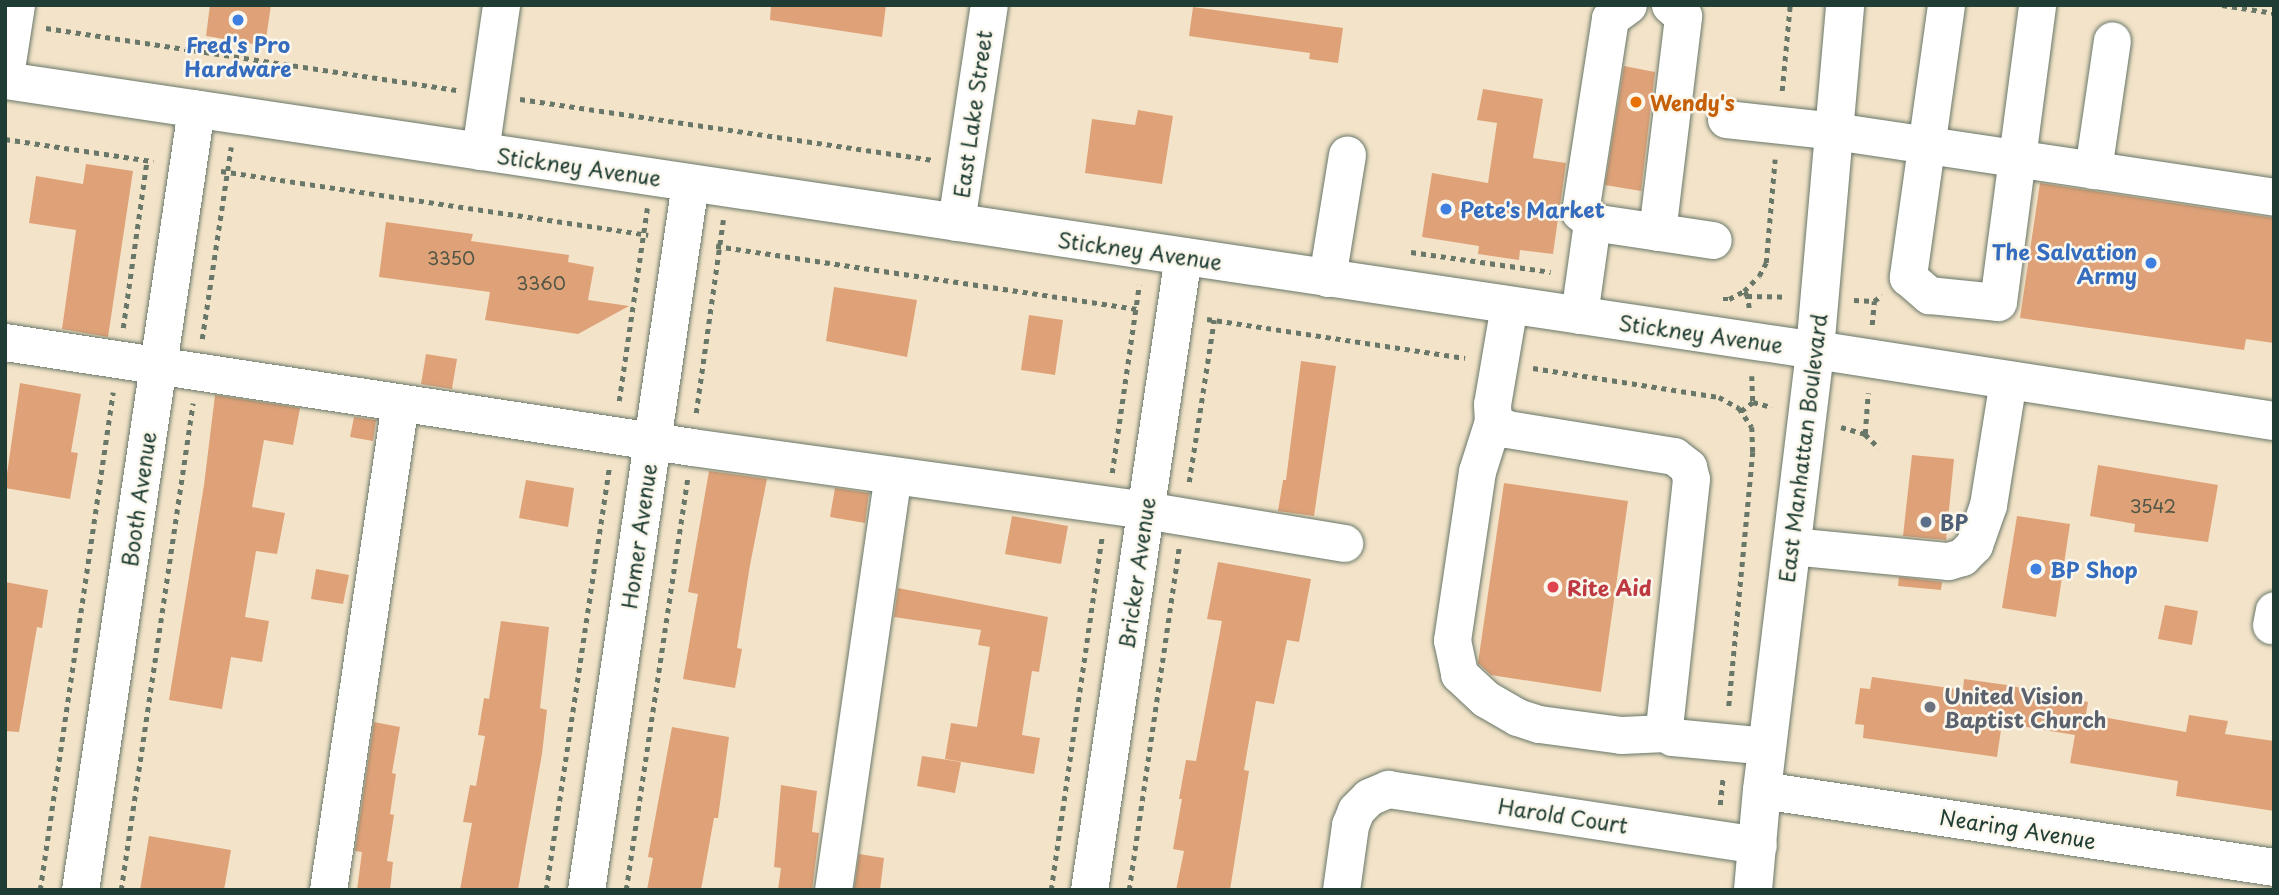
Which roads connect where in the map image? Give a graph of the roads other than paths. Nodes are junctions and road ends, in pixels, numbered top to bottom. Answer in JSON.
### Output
{"nodes":[{"id":1,"x":16,"y":5,"type":"edge"},
{"id":2,"x":501,"y":5,"type":"edge"},
{"id":3,"x":989,"y":5,"type":"edge"},
{"id":4,"x":1628,"y":5,"type":"edge"},
{"id":5,"x":1670,"y":5,"type":"edge"},
{"id":6,"x":1845,"y":5,"type":"edge"},
{"id":7,"x":1946,"y":5,"type":"edge"},
{"id":8,"x":2037,"y":5,"type":"edge"},
{"id":9,"x":2112,"y":40,"type":"dead end"},
{"id":10,"x":5,"y":78,"type":"edge"},
{"id":11,"x":196,"y":109,"type":"junction"},
{"id":12,"x":1726,"y":119,"type":"dead end"},
{"id":13,"x":1834,"y":131,"type":"junction"},
{"id":14,"x":1925,"y":145,"type":"junction"},
{"id":15,"x":480,"y":152,"type":"junction"},
{"id":16,"x":1347,"y":155,"type":"dead end"},
{"id":17,"x":2017,"y":158,"type":"junction"},
{"id":18,"x":2093,"y":170,"type":"junction"},
{"id":19,"x":690,"y":183,"type":"junction"},
{"id":20,"x":2274,"y":197,"type":"edge"},
{"id":21,"x":956,"y":222,"type":"junction"},
{"id":22,"x":1592,"y":222,"type":"junction"},
{"id":23,"x":1657,"y":232,"type":"junction"},
{"id":24,"x":1713,"y":240,"type":"dead end"},
{"id":25,"x":1183,"y":256,"type":"junction"},
{"id":26,"x":1327,"y":278,"type":"junction"},
{"id":27,"x":1509,"y":305,"type":"junction"},
{"id":28,"x":1579,"y":315,"type":"junction"},
{"id":29,"x":5,"y":342,"type":"edge"},
{"id":30,"x":1815,"y":350,"type":"junction"},
{"id":31,"x":158,"y":366,"type":"junction"},
{"id":32,"x":2008,"y":380,"type":"junction"},
{"id":33,"x":400,"y":402,"type":"junction"},
{"id":34,"x":1493,"y":421,"type":"junction"},
{"id":35,"x":2274,"y":421,"type":"edge"},
{"id":36,"x":652,"y":440,"type":"junction"},
{"id":37,"x":893,"y":476,"type":"junction"},
{"id":38,"x":1145,"y":510,"type":"junction"},
{"id":39,"x":1344,"y":543,"type":"dead end"},
{"id":40,"x":1791,"y":546,"type":"junction"},
{"id":41,"x":1666,"y":733,"type":"junction"},
{"id":42,"x":1768,"y":746,"type":"junction"},
{"id":43,"x":1762,"y":790,"type":"junction"},
{"id":44,"x":1758,"y":845,"type":"junction"},
{"id":45,"x":2274,"y":867,"type":"edge"},
{"id":46,"x":80,"y":890,"type":"edge"},
{"id":47,"x":328,"y":890,"type":"edge"},
{"id":48,"x":586,"y":890,"type":"edge"},
{"id":49,"x":833,"y":890,"type":"edge"},
{"id":50,"x":1089,"y":890,"type":"edge"},
{"id":51,"x":1340,"y":890,"type":"edge"},
{"id":52,"x":1753,"y":890,"type":"edge"}],
"edges":[{"from":1,"to":10,"type":"street"},
{"from":2,"to":15,"type":"street"},
{"from":3,"to":21,"type":"street","name":"East Lake Street"},
{"from":4,"to":22,"type":"street"},
{"from":5,"to":23,"type":"street"},
{"from":6,"to":13,"type":"main road","name":"East Manhattan Boulevard"},
{"from":7,"to":14,"type":"street"},
{"from":8,"to":17,"type":"street"},
{"from":9,"to":18,"type":"street"},
{"from":10,"to":11,"type":"street","name":"Stickney Avenue"},
{"from":11,"to":15,"type":"street","name":"Stickney Avenue"},
{"from":11,"to":31,"type":"street","name":"Booth Avenue"},
{"from":12,"to":13,"type":"street"},
{"from":13,"to":14,"type":"street"},
{"from":13,"to":30,"type":"main road","name":"East Manhattan Boulevard"},
{"from":14,"to":17,"type":"street"},
{"from":14,"to":17,"type":"street"},
{"from":15,"to":19,"type":"street","name":"Stickney Avenue"},
{"from":16,"to":26,"type":"street"},
{"from":17,"to":18,"type":"street"},
{"from":18,"to":20,"type":"street"},
{"from":19,"to":21,"type":"street","name":"Stickney Avenue"},
{"from":19,"to":36,"type":"street","name":"Homer Avenue"},
{"from":21,"to":25,"type":"street","name":"Stickney Avenue"},
{"from":22,"to":23,"type":"street"},
{"from":22,"to":28,"type":"street"},
{"from":23,"to":24,"type":"street"},
{"from":25,"to":26,"type":"street","name":"Stickney Avenue"},
{"from":25,"to":38,"type":"street","name":"Bricker Avenue"},
{"from":26,"to":27,"type":"street","name":"Stickney Avenue"},
{"from":27,"to":28,"type":"street","name":"Stickney Avenue"},
{"from":27,"to":34,"type":"street"},
{"from":28,"to":30,"type":"street","name":"Stickney Avenue"},
{"from":29,"to":31,"type":"street"},
{"from":30,"to":32,"type":"main road","name":"Stickney Avenue"},
{"from":30,"to":40,"type":"main road","name":"East Manhattan Boulevard"},
{"from":31,"to":33,"type":"street"},
{"from":31,"to":46,"type":"street","name":"Booth Avenue"},
{"from":32,"to":35,"type":"main road","name":"Stickney Avenue"},
{"from":32,"to":40,"type":"street"},
{"from":33,"to":36,"type":"street"},
{"from":33,"to":47,"type":"street"},
{"from":34,"to":41,"type":"street"},
{"from":34,"to":41,"type":"street"},
{"from":36,"to":37,"type":"street"},
{"from":36,"to":48,"type":"street","name":"Homer Avenue"},
{"from":37,"to":38,"type":"street"},
{"from":37,"to":49,"type":"street"},
{"from":38,"to":39,"type":"street"},
{"from":38,"to":50,"type":"street","name":"Bricker Avenue"},
{"from":40,"to":42,"type":"main road","name":"East Manhattan Boulevard"},
{"from":41,"to":42,"type":"street"},
{"from":42,"to":43,"type":"main road","name":"East Manhattan Boulevard"},
{"from":43,"to":44,"type":"main road","name":"East Manhattan Boulevard"},
{"from":43,"to":45,"type":"street","name":"Nearing Avenue"},
{"from":44,"to":51,"type":"street","name":"Harold Court"},
{"from":44,"to":52,"type":"main road","name":"East Manhattan Boulevard"}]}
